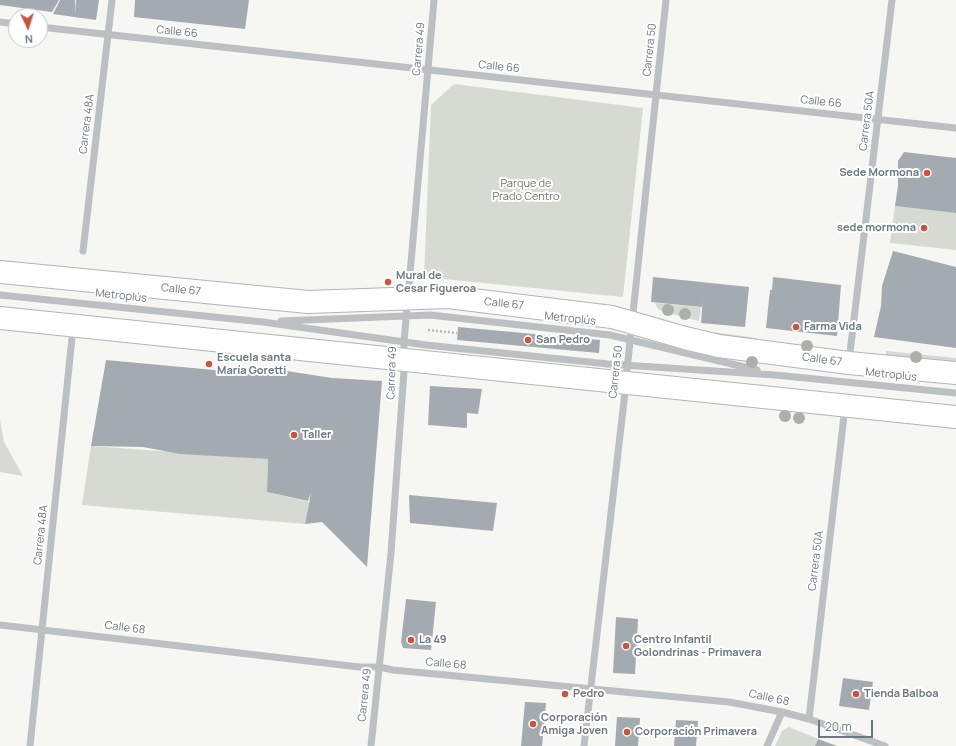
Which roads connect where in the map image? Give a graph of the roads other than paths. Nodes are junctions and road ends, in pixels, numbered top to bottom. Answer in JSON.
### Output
{"nodes":[{"id":1,"x":112,"y":0,"type":"edge"},
{"id":2,"x":434,"y":0,"type":"edge"},
{"id":3,"x":666,"y":0,"type":"edge"},
{"id":4,"x":892,"y":0,"type":"edge"},
{"id":5,"x":48,"y":28,"type":"edge"},
{"id":6,"x":109,"y":35,"type":"junction"},
{"id":7,"x":428,"y":71,"type":"junction"},
{"id":8,"x":656,"y":96,"type":"junction"},
{"id":9,"x":878,"y":120,"type":"junction"},
{"id":10,"x":956,"y":128,"type":"edge"},
{"id":11,"x":83,"y":251,"type":"dead end"},
{"id":12,"x":0,"y":272,"type":"edge"},
{"id":13,"x":0,"y":295,"type":"edge"},
{"id":14,"x":407,"y":307,"type":"junction"},
{"id":15,"x":0,"y":318,"type":"edge"},
{"id":16,"x":263,"y":322,"type":"junction"},
{"id":17,"x":73,"y":326,"type":"junction"},
{"id":18,"x":631,"y":331,"type":"junction"},
{"id":19,"x":404,"y":351,"type":"junction"},
{"id":20,"x":849,"y":363,"type":"junction"},
{"id":21,"x":956,"y":373,"type":"edge"},
{"id":22,"x":627,"y":374,"type":"junction"},
{"id":23,"x":775,"y":375,"type":"junction"},
{"id":24,"x":956,"y":393,"type":"edge"},
{"id":25,"x":845,"y":405,"type":"junction"},
{"id":26,"x":956,"y":417,"type":"edge"},
{"id":27,"x":0,"y":625,"type":"edge"},
{"id":28,"x":42,"y":629,"type":"junction"},
{"id":29,"x":379,"y":667,"type":"junction"},
{"id":30,"x":591,"y":689,"type":"junction"},
{"id":31,"x":782,"y":712,"type":"junction"},
{"id":32,"x":809,"y":719,"type":"junction"},
{"id":33,"x":30,"y":746,"type":"edge"},
{"id":34,"x":371,"y":746,"type":"edge"},
{"id":35,"x":584,"y":746,"type":"edge"},
{"id":36,"x":767,"y":746,"type":"edge"},
{"id":37,"x":885,"y":746,"type":"edge"}],
"edges":[{"from":1,"to":6,"type":"street","name":"Carrera 48A"},
{"from":2,"to":7,"type":"street","name":"Carrera 49"},
{"from":3,"to":8,"type":"street","name":"Carrera 50"},
{"from":4,"to":9,"type":"street","name":"Carrera 50A"},
{"from":5,"to":6,"type":"street","name":"Calle 66"},
{"from":6,"to":7,"type":"street","name":"Calle 66"},
{"from":6,"to":11,"type":"street","name":"Carrera 48A"},
{"from":7,"to":8,"type":"street","name":"Calle 66"},
{"from":7,"to":14,"type":"street","name":"Carrera 49"},
{"from":8,"to":9,"type":"street","name":"Calle 66"},
{"from":8,"to":18,"type":"street","name":"Carrera 50"},
{"from":9,"to":10,"type":"street","name":"Calle 66"},
{"from":9,"to":20,"type":"street","name":"Carrera 50A"},
{"from":12,"to":14,"type":"main road","name":"Calle 67"},
{"from":13,"to":16,"type":"street","name":"Metroplús"},
{"from":14,"to":16,"type":"street","name":"Metroplús"},
{"from":14,"to":18,"type":"main road","name":"Calle 67"},
{"from":14,"to":19,"type":"street","name":"Carrera 49"},
{"from":15,"to":17,"type":"main road"},
{"from":16,"to":19,"type":"street","name":"Metroplús"},
{"from":17,"to":19,"type":"main road"},
{"from":17,"to":28,"type":"street","name":"Carrera 48A"},
{"from":18,"to":20,"type":"main road","name":"Calle 67"},
{"from":18,"to":22,"type":"street","name":"Carrera 50"},
{"from":18,"to":23,"type":"street","name":"Metroplús"},
{"from":19,"to":22,"type":"main road"},
{"from":19,"to":29,"type":"street","name":"Carrera 49"},
{"from":20,"to":21,"type":"main road","name":"Calle 67"},
{"from":22,"to":23,"type":"street","name":"Metroplús"},
{"from":22,"to":25,"type":"main road"},
{"from":22,"to":30,"type":"street","name":"Carrera 50"},
{"from":23,"to":24,"type":"street","name":"Metroplús"},
{"from":25,"to":26,"type":"main road"},
{"from":25,"to":32,"type":"street","name":"Carrera 50A"},
{"from":27,"to":28,"type":"street","name":"Calle 68"},
{"from":28,"to":29,"type":"street","name":"Calle 68"},
{"from":28,"to":33,"type":"street","name":"Carrera 48A"},
{"from":29,"to":30,"type":"street","name":"Calle 68"},
{"from":29,"to":34,"type":"street","name":"Carrera 49"},
{"from":30,"to":31,"type":"street","name":"Calle 68"},
{"from":30,"to":35,"type":"street","name":"Carrera 50"},
{"from":31,"to":32,"type":"street","name":"Calle 68"},
{"from":31,"to":36,"type":"street"},
{"from":32,"to":37,"type":"street","name":"Calle 68"}]}
